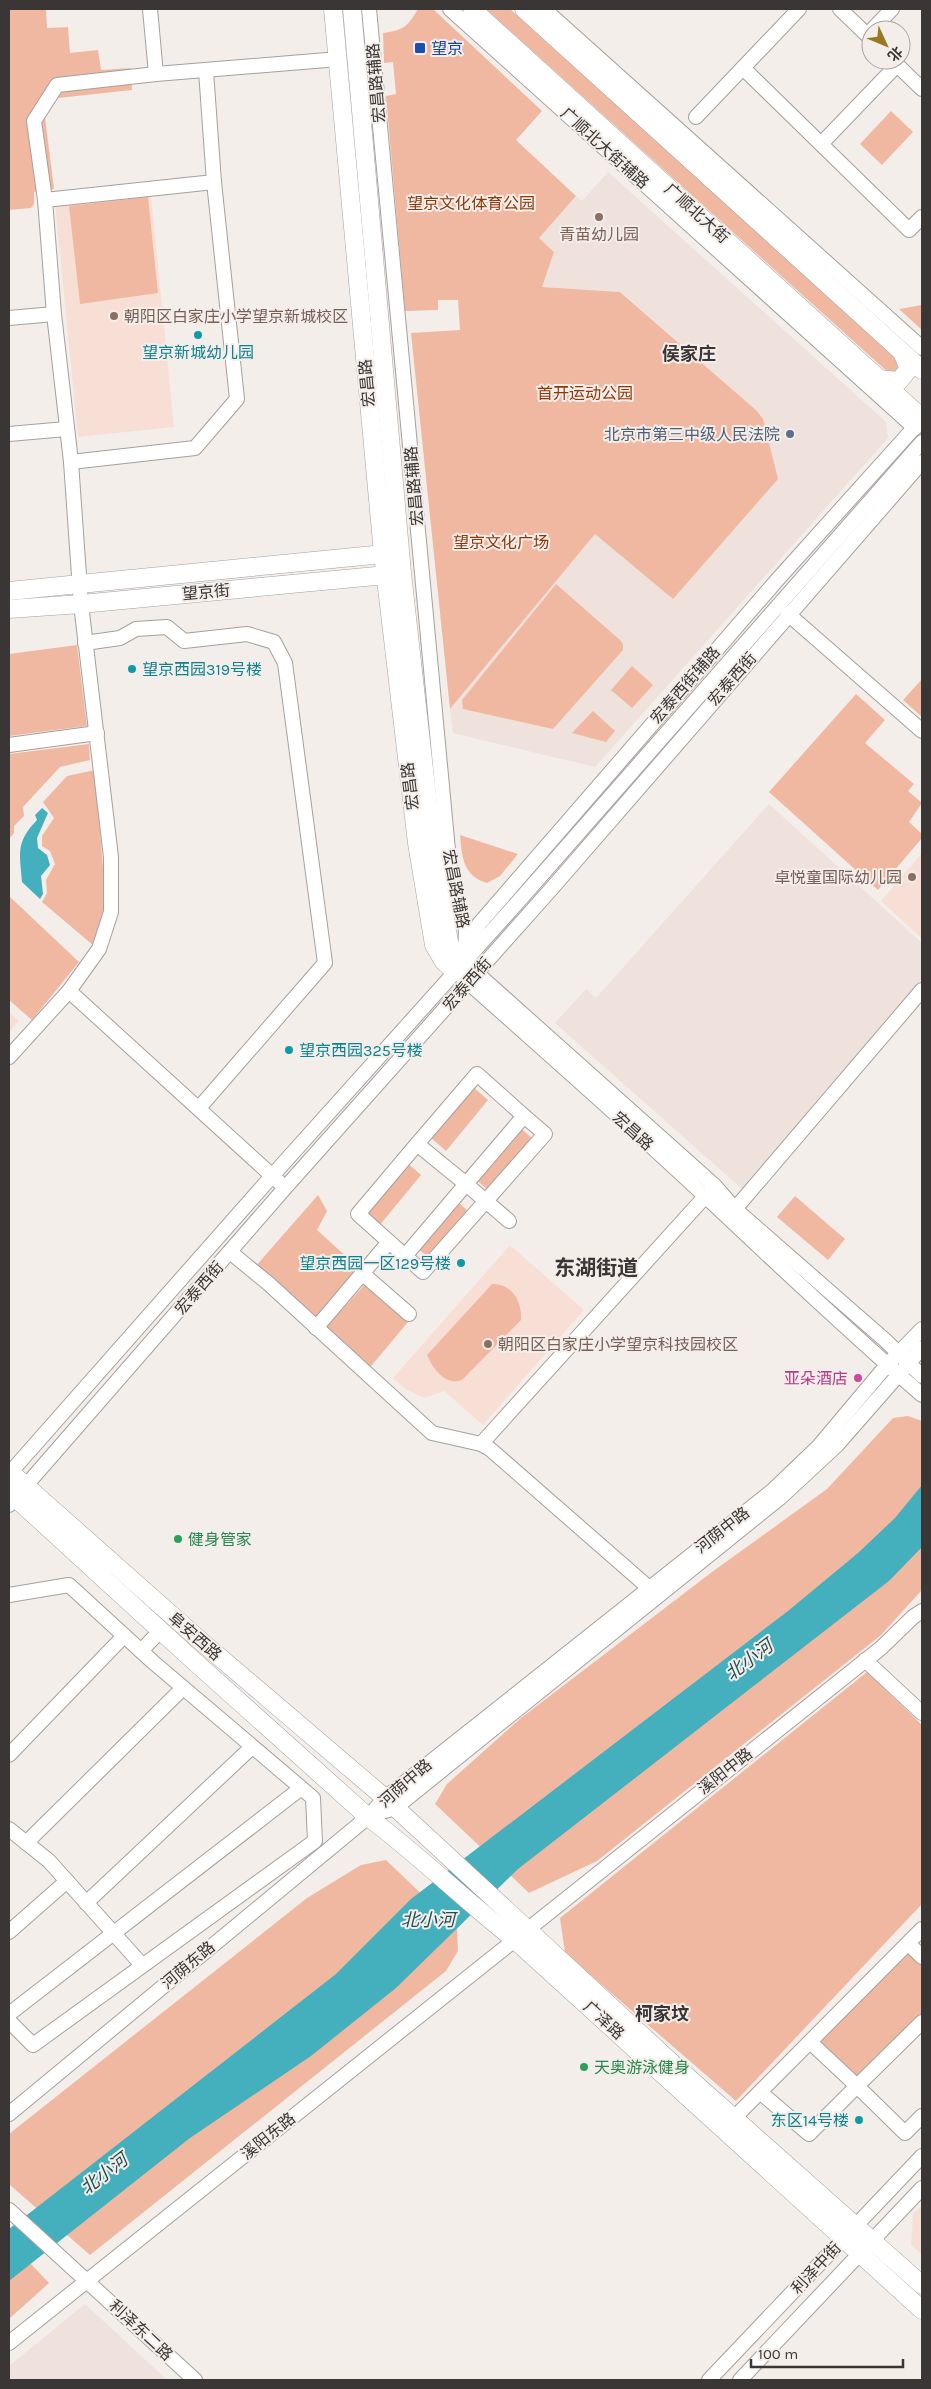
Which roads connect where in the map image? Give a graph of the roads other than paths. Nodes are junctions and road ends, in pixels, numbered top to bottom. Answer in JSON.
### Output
{"nodes":[{"id":1,"x":150,"y":9,"type":"edge"},
{"id":2,"x":333,"y":9,"type":"edge"},
{"id":3,"x":352,"y":9,"type":"edge"},
{"id":4,"x":369,"y":9,"type":"edge"},
{"id":5,"x":450,"y":9,"type":"edge"},
{"id":6,"x":472,"y":9,"type":"edge"},
{"id":7,"x":524,"y":9,"type":"edge"},
{"id":8,"x":544,"y":9,"type":"edge"},
{"id":9,"x":799,"y":9,"type":"edge"},
{"id":10,"x":840,"y":9,"type":"edge"},
{"id":11,"x":892,"y":9,"type":"edge"},
{"id":12,"x":882,"y":20,"type":"edge"},
{"id":13,"x":861,"y":26,"type":"edge"},
{"id":14,"x":339,"y":59,"type":"junction"},
{"id":15,"x":743,"y":68,"type":"junction"},
{"id":16,"x":888,"y":70,"type":"edge"},
{"id":17,"x":903,"y":70,"type":"edge"},
{"id":18,"x":206,"y":71,"type":"junction"},
{"id":19,"x":156,"y":74,"type":"junction"},
{"id":20,"x":922,"y":89,"type":"edge"},
{"id":21,"x":696,"y":117,"type":"dead end"},
{"id":22,"x":821,"y":144,"type":"junction"},
{"id":23,"x":214,"y":182,"type":"junction"},
{"id":24,"x":45,"y":200,"type":"junction"},
{"id":25,"x":922,"y":216,"type":"edge"},
{"id":26,"x":54,"y":314,"type":"junction"},
{"id":27,"x":9,"y":318,"type":"edge"},
{"id":28,"x":922,"y":348,"type":"edge"},
{"id":29,"x":902,"y":351,"type":"junction"},
{"id":30,"x":922,"y":370,"type":"edge"},
{"id":31,"x":878,"y":379,"type":"junction"},
{"id":32,"x":920,"y":421,"type":"edge"},
{"id":33,"x":66,"y":429,"type":"junction"},
{"id":34,"x":9,"y":434,"type":"edge"},
{"id":35,"x":922,"y":442,"type":"edge"},
{"id":36,"x":71,"y":462,"type":"junction"},
{"id":37,"x":922,"y":462,"type":"edge"},
{"id":38,"x":400,"y":552,"type":"junction"},
{"id":39,"x":383,"y":554,"type":"junction"},
{"id":40,"x":394,"y":575,"type":"junction"},
{"id":41,"x":79,"y":584,"type":"junction"},
{"id":42,"x":9,"y":592,"type":"edge"},
{"id":43,"x":80,"y":604,"type":"junction"},
{"id":44,"x":9,"y":608,"type":"edge"},
{"id":45,"x":788,"y":614,"type":"junction"},
{"id":46,"x":85,"y":642,"type":"junction"},
{"id":47,"x":922,"y":731,"type":"edge"},
{"id":48,"x":97,"y":733,"type":"junction"},
{"id":49,"x":9,"y":745,"type":"edge"},
{"id":50,"x":466,"y":972,"type":"junction"},
{"id":51,"x":922,"y":990,"type":"edge"},
{"id":52,"x":68,"y":991,"type":"junction"},
{"id":53,"x":9,"y":1057,"type":"edge"},
{"id":54,"x":199,"y":1108,"type":"junction"},
{"id":55,"x":524,"y":1116,"type":"junction"},
{"id":56,"x":417,"y":1144,"type":"junction"},
{"id":57,"x":272,"y":1176,"type":"junction"},
{"id":58,"x":466,"y":1184,"type":"junction"},
{"id":59,"x":715,"y":1186,"type":"junction"},
{"id":60,"x":285,"y":1188,"type":"junction"},
{"id":61,"x":705,"y":1196,"type":"junction"},
{"id":62,"x":485,"y":1200,"type":"junction"},
{"id":63,"x":735,"y":1209,"type":"junction"},
{"id":64,"x":509,"y":1221,"type":"dead end"},
{"id":65,"x":389,"y":1242,"type":"junction"},
{"id":66,"x":230,"y":1252,"type":"junction"},
{"id":67,"x":405,"y":1256,"type":"junction"},
{"id":68,"x":363,"y":1274,"type":"junction"},
{"id":69,"x":409,"y":1314,"type":"dead end"},
{"id":70,"x":316,"y":1328,"type":"junction"},
{"id":71,"x":922,"y":1329,"type":"edge"},
{"id":72,"x":922,"y":1348,"type":"edge"},
{"id":73,"x":904,"y":1358,"type":"junction"},
{"id":74,"x":893,"y":1369,"type":"junction"},
{"id":75,"x":922,"y":1376,"type":"edge"},
{"id":76,"x":922,"y":1394,"type":"edge"},
{"id":77,"x":481,"y":1444,"type":"junction"},
{"id":78,"x":9,"y":1472,"type":"edge"},
{"id":79,"x":15,"y":1495,"type":"edge"},
{"id":80,"x":648,"y":1587,"type":"junction"},
{"id":81,"x":9,"y":1595,"type":"edge"},
{"id":82,"x":922,"y":1611,"type":"edge"},
{"id":83,"x":160,"y":1630,"type":"junction"},
{"id":84,"x":124,"y":1636,"type":"junction"},
{"id":85,"x":141,"y":1651,"type":"junction"},
{"id":86,"x":865,"y":1660,"type":"junction"},
{"id":87,"x":183,"y":1688,"type":"junction"},
{"id":88,"x":922,"y":1713,"type":"edge"},
{"id":89,"x":252,"y":1747,"type":"junction"},
{"id":90,"x":9,"y":1755,"type":"edge"},
{"id":91,"x":300,"y":1789,"type":"junction"},
{"id":92,"x":390,"y":1803,"type":"junction"},
{"id":93,"x":368,"y":1817,"type":"junction"},
{"id":94,"x":9,"y":1829,"type":"edge"},
{"id":95,"x":26,"y":1843,"type":"junction"},
{"id":96,"x":67,"y":1882,"type":"junction"},
{"id":97,"x":86,"y":1903,"type":"junction"},
{"id":98,"x":922,"y":1929,"type":"edge"},
{"id":99,"x":9,"y":1932,"type":"edge"},
{"id":100,"x":114,"y":1934,"type":"junction"},
{"id":101,"x":520,"y":1934,"type":"junction"},
{"id":102,"x":909,"y":1944,"type":"junction"},
{"id":103,"x":922,"y":1957,"type":"edge"},
{"id":104,"x":142,"y":1966,"type":"junction"},
{"id":105,"x":9,"y":2014,"type":"edge"},
{"id":106,"x":9,"y":2022,"type":"edge"},
{"id":107,"x":922,"y":2022,"type":"edge"},
{"id":108,"x":810,"y":2042,"type":"junction"},
{"id":109,"x":857,"y":2086,"type":"junction"},
{"id":110,"x":760,"y":2092,"type":"junction"},
{"id":111,"x":9,"y":2114,"type":"edge"},
{"id":112,"x":922,"y":2116,"type":"edge"},
{"id":113,"x":728,"y":2123,"type":"junction"},
{"id":114,"x":922,"y":2156,"type":"edge"},
{"id":115,"x":922,"y":2188,"type":"edge"},
{"id":116,"x":9,"y":2210,"type":"edge"},
{"id":117,"x":856,"y":2226,"type":"junction"},
{"id":118,"x":844,"y":2239,"type":"junction"},
{"id":119,"x":872,"y":2241,"type":"junction"},
{"id":120,"x":860,"y":2254,"type":"junction"},
{"id":121,"x":87,"y":2280,"type":"junction"},
{"id":122,"x":922,"y":2285,"type":"edge"},
{"id":123,"x":922,"y":2310,"type":"edge"},
{"id":124,"x":9,"y":2343,"type":"edge"},
{"id":125,"x":195,"y":2380,"type":"edge"},
{"id":126,"x":709,"y":2380,"type":"edge"},
{"id":127,"x":740,"y":2380,"type":"edge"}],
"edges":[{"from":1,"to":19,"type":"street"},
{"from":2,"to":14,"type":"main road","name":"宏昌路"},
{"from":3,"to":38,"type":"main road","name":"宏昌路"},
{"from":4,"to":50,"type":"street","name":"宏昌路辅路"},
{"from":5,"to":32,"type":"street","name":"广顺北大街辅路"},
{"from":6,"to":31,"type":"main road","name":"广顺北大街"},
{"from":7,"to":29,"type":"main road"},
{"from":8,"to":28,"type":"street"},
{"from":9,"to":15,"type":"street"},
{"from":10,"to":13,"type":"street"},
{"from":11,"to":12,"type":"street"},
{"from":14,"to":18,"type":"street"},
{"from":14,"to":39,"type":"main road","name":"宏昌路"},
{"from":15,"to":21,"type":"street"},
{"from":15,"to":22,"type":"street"},
{"from":16,"to":22,"type":"street"},
{"from":17,"to":20,"type":"street"},
{"from":18,"to":19,"type":"street"},
{"from":18,"to":23,"type":"street"},
{"from":19,"to":24,"type":"street"},
{"from":22,"to":25,"type":"street"},
{"from":23,"to":24,"type":"street"},
{"from":23,"to":36,"type":"street"},
{"from":24,"to":26,"type":"street"},
{"from":26,"to":27,"type":"street"},
{"from":26,"to":33,"type":"street"},
{"from":29,"to":30,"type":"main road"},
{"from":29,"to":31,"type":"main road"},
{"from":31,"to":32,"type":"main road","name":"广顺北大街"},
{"from":32,"to":50,"type":"street","name":"宏泰西街辅路"},
{"from":33,"to":34,"type":"street"},
{"from":33,"to":36,"type":"street"},
{"from":35,"to":50,"type":"street","name":"宏泰西街"},
{"from":36,"to":41,"type":"street"},
{"from":37,"to":45,"type":"street","name":"宏泰西街"},
{"from":38,"to":39,"type":"main road","name":"望京街"},
{"from":38,"to":40,"type":"main road","name":"宏昌路"},
{"from":39,"to":40,"type":"main road","name":"宏昌路"},
{"from":39,"to":41,"type":"main road","name":"望京街"},
{"from":40,"to":43,"type":"main road","name":"望京街"},
{"from":40,"to":50,"type":"main road","name":"宏昌路"},
{"from":41,"to":42,"type":"main road","name":"望京街"},
{"from":41,"to":43,"type":"street"},
{"from":43,"to":44,"type":"main road","name":"望京街"},
{"from":43,"to":46,"type":"street"},
{"from":45,"to":47,"type":"street"},
{"from":45,"to":50,"type":"street","name":"宏泰西街"},
{"from":46,"to":48,"type":"street"},
{"from":46,"to":54,"type":"street"},
{"from":48,"to":49,"type":"street"},
{"from":48,"to":52,"type":"street"},
{"from":50,"to":57,"type":"street","name":"宏泰西街"},
{"from":50,"to":59,"type":"street","name":"宏昌路"},
{"from":50,"to":60,"type":"street","name":"宏泰西街"},
{"from":50,"to":61,"type":"street","name":"宏昌路"},
{"from":51,"to":63,"type":"street"},
{"from":52,"to":53,"type":"street"},
{"from":52,"to":54,"type":"street"},
{"from":54,"to":57,"type":"street"},
{"from":55,"to":56,"type":"street"},
{"from":55,"to":58,"type":"street"},
{"from":55,"to":62,"type":"street"},
{"from":56,"to":58,"type":"street"},
{"from":56,"to":65,"type":"street"},
{"from":57,"to":60,"type":"street"},
{"from":57,"to":78,"type":"street","name":"宏泰西街"},
{"from":58,"to":62,"type":"street"},
{"from":58,"to":67,"type":"street"},
{"from":59,"to":61,"type":"street"},
{"from":59,"to":63,"type":"street","name":"宏昌路"},
{"from":60,"to":66,"type":"street","name":"宏泰西街"},
{"from":61,"to":74,"type":"street","name":"宏昌路"},
{"from":61,"to":77,"type":"street"},
{"from":62,"to":64,"type":"street"},
{"from":62,"to":67,"type":"street"},
{"from":63,"to":73,"type":"street","name":"宏昌路"},
{"from":65,"to":67,"type":"street"},
{"from":65,"to":68,"type":"street"},
{"from":66,"to":70,"type":"street"},
{"from":66,"to":79,"type":"street","name":"宏泰西街"},
{"from":68,"to":69,"type":"street"},
{"from":68,"to":70,"type":"street"},
{"from":70,"to":77,"type":"street"},
{"from":71,"to":73,"type":"street","name":"河荫中路"},
{"from":72,"to":73,"type":"street","name":"河荫中路"},
{"from":73,"to":74,"type":"street","name":"河荫中路"},
{"from":73,"to":75,"type":"street","name":"宏昌路"},
{"from":74,"to":76,"type":"street","name":"宏昌路"},
{"from":74,"to":80,"type":"street","name":"河荫中路"},
{"from":74,"to":92,"type":"street","name":"河荫中路"},
{"from":77,"to":80,"type":"street"},
{"from":78,"to":79,"type":"main road","name":"阜安西路"},
{"from":79,"to":83,"type":"main road","name":"阜安西路"},
{"from":79,"to":92,"type":"main road","name":"阜安西路"},
{"from":80,"to":92,"type":"street","name":"河荫中路"},
{"from":81,"to":84,"type":"street"},
{"from":82,"to":86,"type":"street","name":"溪阳中路"},
{"from":83,"to":85,"type":"street"},
{"from":83,"to":93,"type":"main road","name":"阜安西路"},
{"from":84,"to":85,"type":"street"},
{"from":84,"to":90,"type":"street"},
{"from":85,"to":87,"type":"street"},
{"from":86,"to":88,"type":"street"},
{"from":86,"to":101,"type":"street","name":"溪阳中路"},
{"from":87,"to":89,"type":"street"},
{"from":87,"to":95,"type":"street"},
{"from":89,"to":91,"type":"street"},
{"from":89,"to":97,"type":"street"},
{"from":91,"to":100,"type":"street"},
{"from":91,"to":104,"type":"street"},
{"from":92,"to":93,"type":"street","name":"河荫中路"},
{"from":92,"to":101,"type":"main road","name":"广泽路"},
{"from":93,"to":101,"type":"main road","name":"广泽路"},
{"from":93,"to":111,"type":"street","name":"河荫东路"},
{"from":94,"to":95,"type":"street"},
{"from":95,"to":96,"type":"street"},
{"from":96,"to":97,"type":"street"},
{"from":96,"to":99,"type":"street"},
{"from":97,"to":100,"type":"street"},
{"from":98,"to":102,"type":"street"},
{"from":100,"to":104,"type":"street"},
{"from":100,"to":105,"type":"street"},
{"from":101,"to":113,"type":"main road","name":"广泽路"},
{"from":101,"to":121,"type":"street","name":"溪阳东路"},
{"from":102,"to":103,"type":"street"},
{"from":102,"to":108,"type":"street"},
{"from":104,"to":106,"type":"street"},
{"from":107,"to":109,"type":"street"},
{"from":108,"to":109,"type":"street"},
{"from":108,"to":110,"type":"street"},
{"from":109,"to":110,"type":"street"},
{"from":109,"to":112,"type":"street"},
{"from":110,"to":113,"type":"street"},
{"from":113,"to":117,"type":"main road","name":"广泽路"},
{"from":113,"to":118,"type":"main road","name":"广泽路"},
{"from":114,"to":117,"type":"street","name":"利泽中街"},
{"from":115,"to":119,"type":"street","name":"利泽中街"},
{"from":116,"to":121,"type":"street","name":"利泽东二路"},
{"from":117,"to":118,"type":"street","name":"利泽中街"},
{"from":117,"to":119,"type":"main road","name":"广泽路"},
{"from":118,"to":120,"type":"main road","name":"广泽路"},
{"from":118,"to":126,"type":"street","name":"利泽中街"},
{"from":119,"to":120,"type":"street","name":"利泽中街"},
{"from":119,"to":122,"type":"main road","name":"广泽路"},
{"from":120,"to":123,"type":"main road","name":"广泽路"},
{"from":120,"to":127,"type":"street","name":"利泽中街"},
{"from":121,"to":124,"type":"street","name":"溪阳东路"},
{"from":121,"to":125,"type":"street","name":"利泽东二路"}]}
